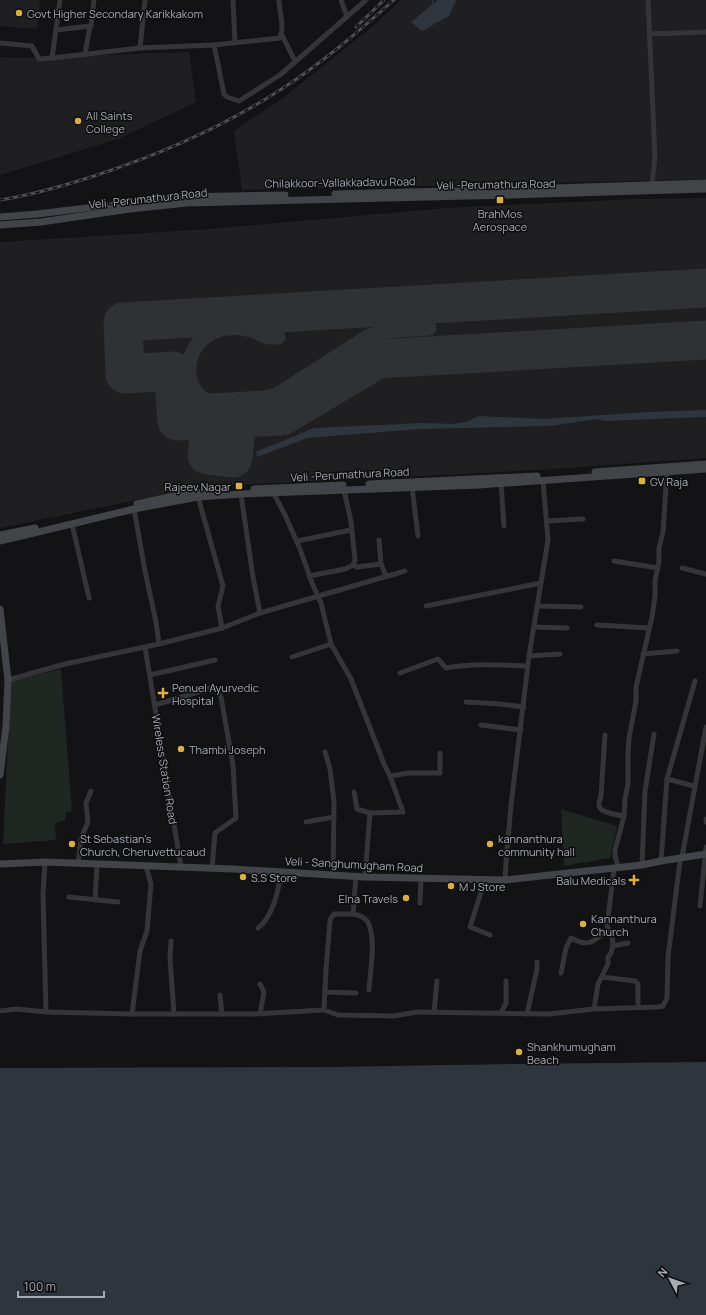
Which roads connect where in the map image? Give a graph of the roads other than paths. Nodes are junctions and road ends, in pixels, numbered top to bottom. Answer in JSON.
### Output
{"nodes":[{"id":1,"x":60,"y":0,"type":"edge"},
{"id":2,"x":94,"y":0,"type":"edge"},
{"id":3,"x":145,"y":0,"type":"edge"},
{"id":4,"x":233,"y":0,"type":"edge"},
{"id":5,"x":279,"y":0,"type":"edge"},
{"id":6,"x":341,"y":0,"type":"edge"},
{"id":7,"x":366,"y":0,"type":"edge"},
{"id":8,"x":648,"y":0,"type":"edge"},
{"id":9,"x":346,"y":17,"type":"junction"},
{"id":10,"x":90,"y":26,"type":"junction"},
{"id":11,"x":56,"y":30,"type":"junction"},
{"id":12,"x":706,"y":32,"type":"edge"},
{"id":13,"x":649,"y":34,"type":"junction"},
{"id":14,"x":282,"y":35,"type":"junction"},
{"id":15,"x":0,"y":43,"type":"edge"},
{"id":16,"x":235,"y":43,"type":"junction"},
{"id":17,"x":214,"y":45,"type":"junction"},
{"id":18,"x":140,"y":48,"type":"junction"},
{"id":19,"x":85,"y":54,"type":"junction"},
{"id":20,"x":52,"y":58,"type":"junction"},
{"id":21,"x":295,"y":61,"type":"junction"},
{"id":22,"x":706,"y":183,"type":"edge"},
{"id":23,"x":652,"y":185,"type":"junction"},
{"id":24,"x":706,"y":189,"type":"edge"},
{"id":25,"x":0,"y":217,"type":"edge"},
{"id":26,"x":0,"y":225,"type":"edge"},
{"id":27,"x":706,"y":464,"type":"edge"},
{"id":28,"x":706,"y":469,"type":"edge"},
{"id":29,"x":667,"y":472,"type":"junction"},
{"id":30,"x":543,"y":481,"type":"junction"},
{"id":31,"x":501,"y":483,"type":"junction"},
{"id":32,"x":412,"y":487,"type":"junction"},
{"id":33,"x":344,"y":490,"type":"junction"},
{"id":34,"x":241,"y":494,"type":"junction"},
{"id":35,"x":274,"y":494,"type":"junction"},
{"id":36,"x":198,"y":498,"type":"junction"},
{"id":37,"x":134,"y":509,"type":"junction"},
{"id":38,"x":583,"y":519,"type":"dead end"},
{"id":39,"x":547,"y":521,"type":"junction"},
{"id":40,"x":72,"y":524,"type":"junction"},
{"id":41,"x":504,"y":526,"type":"dead end"},
{"id":42,"x":351,"y":530,"type":"junction"},
{"id":43,"x":0,"y":534,"type":"edge"},
{"id":44,"x":418,"y":536,"type":"dead end"},
{"id":45,"x":379,"y":540,"type":"dead end"},
{"id":46,"x":0,"y":541,"type":"edge"},
{"id":47,"x":297,"y":541,"type":"junction"},
{"id":48,"x":614,"y":561,"type":"dead end"},
{"id":49,"x":381,"y":564,"type":"junction"},
{"id":50,"x":352,"y":565,"type":"junction"},
{"id":51,"x":658,"y":568,"type":"junction"},
{"id":52,"x":682,"y":568,"type":"dead end"},
{"id":53,"x":405,"y":571,"type":"dead end"},
{"id":54,"x":706,"y":574,"type":"edge"},
{"id":55,"x":309,"y":576,"type":"junction"},
{"id":56,"x":386,"y":576,"type":"junction"},
{"id":57,"x":541,"y":583,"type":"junction"},
{"id":58,"x":318,"y":596,"type":"junction"},
{"id":59,"x":89,"y":598,"type":"dead end"},
{"id":60,"x":426,"y":606,"type":"dead end"},
{"id":61,"x":537,"y":606,"type":"junction"},
{"id":62,"x":581,"y":607,"type":"dead end"},
{"id":63,"x":260,"y":613,"type":"junction"},
{"id":64,"x":0,"y":614,"type":"edge"},
{"id":65,"x":597,"y":625,"type":"dead end"},
{"id":66,"x":534,"y":627,"type":"junction"},
{"id":67,"x":222,"y":628,"type":"junction"},
{"id":68,"x":567,"y":628,"type":"dead end"},
{"id":69,"x":649,"y":628,"type":"junction"},
{"id":70,"x":159,"y":644,"type":"junction"},
{"id":71,"x":331,"y":644,"type":"junction"},
{"id":72,"x":2,"y":646,"type":"edge"},
{"id":73,"x":145,"y":647,"type":"junction"},
{"id":74,"x":677,"y":651,"type":"dead end"},
{"id":75,"x":560,"y":654,"type":"dead end"},
{"id":76,"x":643,"y":654,"type":"junction"},
{"id":77,"x":529,"y":656,"type":"junction"},
{"id":78,"x":292,"y":657,"type":"dead end"},
{"id":79,"x":215,"y":660,"type":"dead end"},
{"id":80,"x":528,"y":666,"type":"junction"},
{"id":81,"x":400,"y":673,"type":"dead end"},
{"id":82,"x":150,"y":675,"type":"junction"},
{"id":83,"x":8,"y":680,"type":"junction"},
{"id":84,"x":695,"y":681,"type":"dead end"},
{"id":85,"x":466,"y":702,"type":"dead end"},
{"id":86,"x":155,"y":705,"type":"junction"},
{"id":87,"x":524,"y":707,"type":"junction"},
{"id":88,"x":482,"y":725,"type":"dead end"},
{"id":89,"x":706,"y":727,"type":"edge"},
{"id":90,"x":521,"y":730,"type":"junction"},
{"id":91,"x":606,"y":734,"type":"dead end"},
{"id":92,"x":654,"y":734,"type":"dead end"},
{"id":93,"x":325,"y":752,"type":"dead end"},
{"id":94,"x":440,"y":753,"type":"dead end"},
{"id":95,"x":0,"y":775,"type":"edge"},
{"id":96,"x":390,"y":776,"type":"junction"},
{"id":97,"x":667,"y":779,"type":"junction"},
{"id":98,"x":694,"y":786,"type":"junction"},
{"id":99,"x":91,"y":791,"type":"dead end"},
{"id":100,"x":354,"y":792,"type":"dead end"},
{"id":101,"x":370,"y":813,"type":"junction"},
{"id":102,"x":624,"y":816,"type":"junction"},
{"id":103,"x":334,"y":817,"type":"junction"},
{"id":104,"x":306,"y":822,"type":"dead end"},
{"id":105,"x":706,"y":852,"type":"edge"},
{"id":106,"x":682,"y":858,"type":"junction"},
{"id":107,"x":661,"y":861,"type":"junction"},
{"id":108,"x":45,"y":862,"type":"junction"},
{"id":109,"x":0,"y":864,"type":"edge"},
{"id":110,"x":78,"y":864,"type":"junction"},
{"id":111,"x":96,"y":865,"type":"junction"},
{"id":112,"x":642,"y":865,"type":"junction"},
{"id":113,"x":146,"y":866,"type":"junction"},
{"id":114,"x":181,"y":867,"type":"junction"},
{"id":115,"x":212,"y":868,"type":"junction"},
{"id":116,"x":616,"y":868,"type":"junction"},
{"id":117,"x":281,"y":872,"type":"junction"},
{"id":118,"x":333,"y":875,"type":"junction"},
{"id":119,"x":356,"y":876,"type":"junction"},
{"id":120,"x":365,"y":877,"type":"junction"},
{"id":121,"x":421,"y":878,"type":"junction"},
{"id":122,"x":485,"y":880,"type":"junction"},
{"id":123,"x":506,"y":880,"type":"junction"},
{"id":124,"x":69,"y":897,"type":"dead end"},
{"id":125,"x":94,"y":900,"type":"junction"},
{"id":126,"x":118,"y":902,"type":"dead end"},
{"id":127,"x":420,"y":903,"type":"dead end"},
{"id":128,"x":700,"y":906,"type":"dead end"},
{"id":129,"x":353,"y":914,"type":"junction"},
{"id":130,"x":258,"y":928,"type":"dead end"},
{"id":131,"x":608,"y":930,"type":"junction"},
{"id":132,"x":490,"y":935,"type":"dead end"},
{"id":133,"x":171,"y":941,"type":"dead end"},
{"id":134,"x":628,"y":943,"type":"dead end"},
{"id":135,"x":612,"y":946,"type":"junction"},
{"id":136,"x":537,"y":962,"type":"dead end"},
{"id":137,"x":561,"y":973,"type":"dead end"},
{"id":138,"x":602,"y":977,"type":"junction"},
{"id":139,"x":437,"y":981,"type":"dead end"},
{"id":140,"x":506,"y":982,"type":"dead end"},
{"id":141,"x":260,"y":984,"type":"dead end"},
{"id":142,"x":369,"y":990,"type":"dead end"},
{"id":143,"x":325,"y":992,"type":"junction"},
{"id":144,"x":356,"y":993,"type":"dead end"},
{"id":145,"x":220,"y":995,"type":"dead end"},
{"id":146,"x":638,"y":1007,"type":"junction"},
{"id":147,"x":324,"y":1010,"type":"junction"},
{"id":148,"x":594,"y":1010,"type":"junction"},
{"id":149,"x":0,"y":1011,"type":"edge"},
{"id":150,"x":46,"y":1012,"type":"junction"},
{"id":151,"x":434,"y":1012,"type":"junction"},
{"id":152,"x":501,"y":1013,"type":"junction"},
{"id":153,"x":132,"y":1014,"type":"junction"},
{"id":154,"x":174,"y":1014,"type":"junction"},
{"id":155,"x":222,"y":1014,"type":"junction"},
{"id":156,"x":260,"y":1014,"type":"junction"},
{"id":157,"x":527,"y":1014,"type":"junction"}],
"edges":[{"from":1,"to":11,"type":"street"},
{"from":2,"to":10,"type":"street"},
{"from":3,"to":18,"type":"street"},
{"from":4,"to":16,"type":"street"},
{"from":5,"to":14,"type":"street"},
{"from":6,"to":9,"type":"street"},
{"from":7,"to":9,"type":"street"},
{"from":8,"to":13,"type":"street"},
{"from":9,"to":21,"type":"street"},
{"from":10,"to":11,"type":"street"},
{"from":10,"to":19,"type":"street"},
{"from":11,"to":20,"type":"street"},
{"from":12,"to":13,"type":"street"},
{"from":13,"to":23,"type":"street"},
{"from":14,"to":16,"type":"street"},
{"from":14,"to":21,"type":"street"},
{"from":15,"to":20,"type":"street"},
{"from":16,"to":17,"type":"street"},
{"from":17,"to":18,"type":"street"},
{"from":17,"to":21,"type":"street"},
{"from":18,"to":19,"type":"street"},
{"from":19,"to":20,"type":"street"},
{"from":22,"to":23,"type":"main road","name":"Chilakkoor-Vallakkadavu Road"},
{"from":23,"to":25,"type":"main road","name":"Chilakkoor-Vallakkadavu Road"},
{"from":24,"to":26,"type":"main road","name":"Veli -Perumathura Road"},
{"from":27,"to":43,"type":"main road","name":"Veli -Perumathura Road"},
{"from":28,"to":29,"type":"main road"},
{"from":29,"to":30,"type":"main road"},
{"from":29,"to":51,"type":"street"},
{"from":30,"to":31,"type":"main road"},
{"from":30,"to":39,"type":"street"},
{"from":31,"to":32,"type":"main road"},
{"from":31,"to":41,"type":"street"},
{"from":32,"to":33,"type":"main road"},
{"from":32,"to":44,"type":"street"},
{"from":33,"to":35,"type":"main road"},
{"from":33,"to":42,"type":"street"},
{"from":34,"to":35,"type":"main road"},
{"from":34,"to":36,"type":"main road"},
{"from":34,"to":63,"type":"street"},
{"from":35,"to":47,"type":"street"},
{"from":36,"to":37,"type":"main road"},
{"from":36,"to":67,"type":"street"},
{"from":37,"to":40,"type":"main road"},
{"from":37,"to":70,"type":"street"},
{"from":38,"to":39,"type":"street"},
{"from":39,"to":57,"type":"street"},
{"from":40,"to":46,"type":"main road"},
{"from":40,"to":59,"type":"street"},
{"from":42,"to":47,"type":"street"},
{"from":42,"to":50,"type":"street"},
{"from":45,"to":49,"type":"street"},
{"from":47,"to":55,"type":"street"},
{"from":48,"to":51,"type":"street"},
{"from":49,"to":50,"type":"street"},
{"from":49,"to":56,"type":"street"},
{"from":50,"to":55,"type":"street"},
{"from":51,"to":69,"type":"street"},
{"from":52,"to":54,"type":"street"},
{"from":53,"to":56,"type":"street"},
{"from":55,"to":58,"type":"street"},
{"from":56,"to":58,"type":"street"},
{"from":57,"to":60,"type":"street"},
{"from":57,"to":61,"type":"street"},
{"from":58,"to":63,"type":"street"},
{"from":58,"to":71,"type":"street"},
{"from":61,"to":62,"type":"street"},
{"from":61,"to":66,"type":"street"},
{"from":63,"to":67,"type":"street"},
{"from":64,"to":72,"type":"main road"},
{"from":65,"to":69,"type":"street"},
{"from":66,"to":68,"type":"street"},
{"from":66,"to":77,"type":"street"},
{"from":67,"to":70,"type":"street"},
{"from":69,"to":76,"type":"street"},
{"from":70,"to":73,"type":"street"},
{"from":71,"to":78,"type":"street"},
{"from":71,"to":96,"type":"street"},
{"from":72,"to":83,"type":"main road"},
{"from":73,"to":82,"type":"street","name":"Wireless Station Road"},
{"from":73,"to":83,"type":"street"},
{"from":74,"to":76,"type":"street"},
{"from":75,"to":77,"type":"street"},
{"from":76,"to":102,"type":"street"},
{"from":77,"to":80,"type":"street"},
{"from":79,"to":82,"type":"street"},
{"from":80,"to":81,"type":"street"},
{"from":80,"to":87,"type":"street"},
{"from":82,"to":86,"type":"street","name":"Wireless Station Road"},
{"from":83,"to":95,"type":"main road"},
{"from":84,"to":97,"type":"street"},
{"from":85,"to":87,"type":"street"},
{"from":86,"to":114,"type":"street","name":"Wireless Station Road"},
{"from":86,"to":115,"type":"street"},
{"from":87,"to":90,"type":"street"},
{"from":88,"to":90,"type":"street"},
{"from":89,"to":98,"type":"street"},
{"from":90,"to":123,"type":"street"},
{"from":91,"to":102,"type":"street"},
{"from":92,"to":112,"type":"street"},
{"from":93,"to":103,"type":"street"},
{"from":94,"to":96,"type":"street"},
{"from":96,"to":101,"type":"street"},
{"from":97,"to":98,"type":"street"},
{"from":97,"to":107,"type":"street"},
{"from":98,"to":106,"type":"street"},
{"from":99,"to":110,"type":"street"},
{"from":100,"to":101,"type":"street"},
{"from":101,"to":120,"type":"street"},
{"from":102,"to":116,"type":"street"},
{"from":103,"to":104,"type":"street"},
{"from":103,"to":118,"type":"street"},
{"from":105,"to":106,"type":"main road","name":"Veli - Sanghumugham Road"},
{"from":105,"to":128,"type":"street"},
{"from":106,"to":107,"type":"main road","name":"Veli - Sanghumugham Road"},
{"from":106,"to":146,"type":"street"},
{"from":107,"to":112,"type":"main road","name":"Veli - Sanghumugham Road"},
{"from":108,"to":109,"type":"main road","name":"Veli - Sanghumugham Road"},
{"from":108,"to":110,"type":"main road","name":"Veli - Sanghumugham Road"},
{"from":108,"to":150,"type":"street"},
{"from":110,"to":111,"type":"main road","name":"Veli - Sanghumugham Road"},
{"from":111,"to":113,"type":"main road","name":"Veli - Sanghumugham Road"},
{"from":111,"to":125,"type":"street"},
{"from":112,"to":116,"type":"main road","name":"Veli - Sanghumugham Road"},
{"from":113,"to":114,"type":"main road","name":"Veli - Sanghumugham Road"},
{"from":113,"to":153,"type":"street"},
{"from":114,"to":115,"type":"main road","name":"Veli - Sanghumugham Road"},
{"from":115,"to":117,"type":"main road","name":"Veli - Sanghumugham Road"},
{"from":116,"to":123,"type":"main road","name":"Veli - Sanghumugham Road"},
{"from":116,"to":131,"type":"street"},
{"from":117,"to":118,"type":"main road","name":"Veli - Sanghumugham Road"},
{"from":117,"to":130,"type":"street"},
{"from":118,"to":119,"type":"main road","name":"Veli - Sanghumugham Road"},
{"from":119,"to":120,"type":"main road","name":"Veli - Sanghumugham Road"},
{"from":119,"to":129,"type":"street"},
{"from":120,"to":121,"type":"main road","name":"Veli - Sanghumugham Road"},
{"from":121,"to":122,"type":"main road","name":"Veli - Sanghumugham Road"},
{"from":121,"to":127,"type":"street"},
{"from":122,"to":123,"type":"main road","name":"Veli - Sanghumugham Road"},
{"from":122,"to":132,"type":"street"},
{"from":124,"to":125,"type":"street"},
{"from":125,"to":126,"type":"street"},
{"from":129,"to":142,"type":"street"},
{"from":129,"to":143,"type":"street"},
{"from":131,"to":135,"type":"street"},
{"from":131,"to":137,"type":"street"},
{"from":133,"to":154,"type":"street"},
{"from":134,"to":135,"type":"street"},
{"from":135,"to":138,"type":"street"},
{"from":136,"to":157,"type":"street"},
{"from":138,"to":146,"type":"street"},
{"from":138,"to":148,"type":"street"},
{"from":139,"to":151,"type":"street"},
{"from":140,"to":152,"type":"street"},
{"from":141,"to":156,"type":"street"},
{"from":143,"to":144,"type":"street"},
{"from":143,"to":147,"type":"street"},
{"from":145,"to":155,"type":"street"},
{"from":146,"to":148,"type":"street"},
{"from":147,"to":151,"type":"street"},
{"from":147,"to":156,"type":"street"},
{"from":148,"to":157,"type":"street"},
{"from":149,"to":150,"type":"street"},
{"from":150,"to":153,"type":"street"},
{"from":151,"to":152,"type":"street"},
{"from":152,"to":157,"type":"street"},
{"from":153,"to":154,"type":"street"},
{"from":154,"to":155,"type":"street"},
{"from":155,"to":156,"type":"street"}]}
